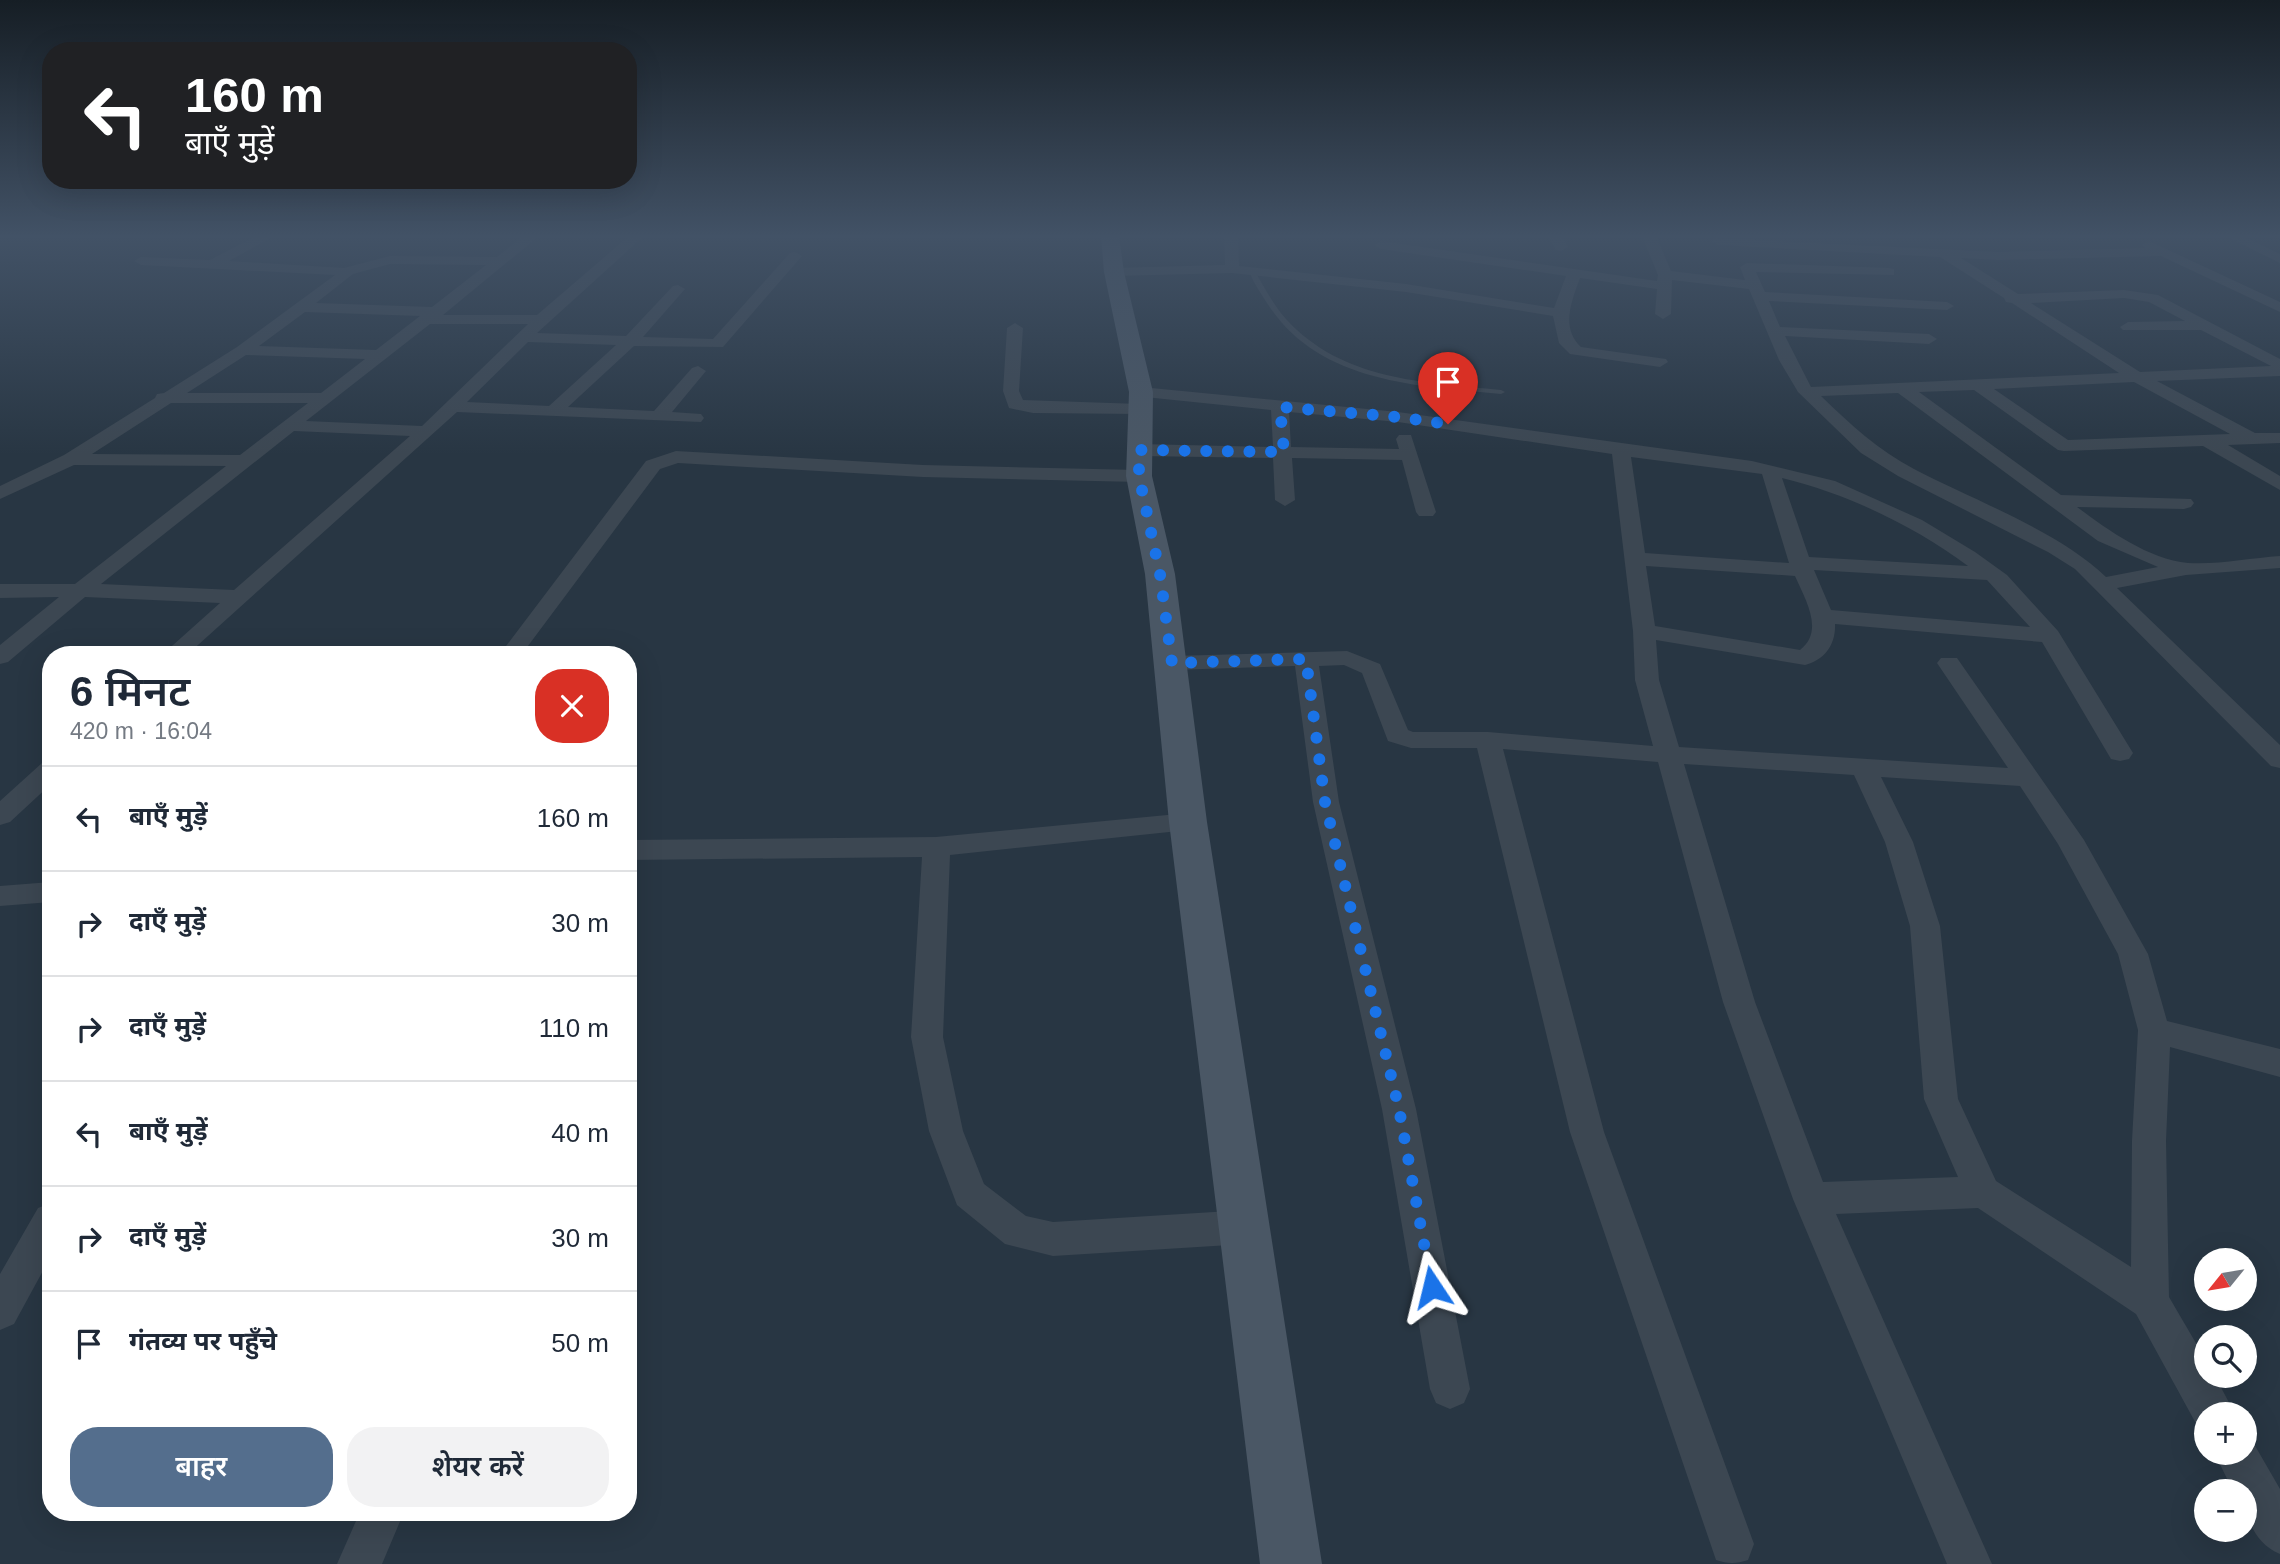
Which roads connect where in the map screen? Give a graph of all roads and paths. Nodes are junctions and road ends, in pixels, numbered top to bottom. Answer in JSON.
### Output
{"nodes":[{"id":1,"x":299,"y":309,"type":"edge"},
{"id":2,"x":331,"y":309,"type":"edge"},
{"id":3,"x":441,"y":309,"type":"edge"},
{"id":4,"x":554,"y":309,"type":"edge"},
{"id":5,"x":660,"y":309,"type":"edge"},
{"id":6,"x":749,"y":309,"type":"edge"},
{"id":7,"x":1122,"y":309,"type":"edge"},
{"id":8,"x":1277,"y":309,"type":"edge"},
{"id":9,"x":1547,"y":309,"type":"edge"},
{"id":10,"x":1561,"y":309,"type":"edge"},
{"id":11,"x":1663,"y":309,"type":"edge"},
{"id":12,"x":1765,"y":309,"type":"edge"},
{"id":13,"x":2027,"y":309,"type":"edge"},
{"id":14,"x":2175,"y":309,"type":"edge"},
{"id":15,"x":1560,"y":313,"type":"junction"},
{"id":16,"x":1663,"y":314,"type":"dead end"},
{"id":17,"x":432,"y":316,"type":"junction"},
{"id":18,"x":541,"y":320,"type":"junction"},
{"id":19,"x":2207,"y":325,"type":"junction"},
{"id":20,"x":2128,"y":327,"type":"dead end"},
{"id":21,"x":1015,"y":328,"type":"dead end"},
{"id":22,"x":1774,"y":331,"type":"junction"},
{"id":23,"x":526,"y":337,"type":"junction"},
{"id":24,"x":1929,"y":339,"type":"dead end"},
{"id":25,"x":631,"y":340,"type":"junction"},
{"id":26,"x":708,"y":344,"type":"junction"},
{"id":27,"x":243,"y":350,"type":"junction"},
{"id":28,"x":381,"y":355,"type":"junction"},
{"id":29,"x":1660,"y":362,"type":"dead end"},
{"id":30,"x":2280,"y":365,"type":"edge"},
{"id":31,"x":693,"y":371,"type":"joint"},
{"id":32,"x":2280,"y":371,"type":"edge"},
{"id":33,"x":2138,"y":379,"type":"junction"},
{"id":34,"x":1978,"y":385,"type":"junction"},
{"id":35,"x":1902,"y":388,"type":"junction"},
{"id":36,"x":1501,"y":392,"type":"dead end"},
{"id":37,"x":1806,"y":392,"type":"junction"},
{"id":38,"x":163,"y":398,"type":"junction"},
{"id":39,"x":326,"y":398,"type":"junction"},
{"id":40,"x":1140,"y":401,"type":"junction"},
{"id":41,"x":453,"y":407,"type":"junction"},
{"id":42,"x":1280,"y":407,"type":"junction"},
{"id":43,"x":555,"y":411,"type":"junction"},
{"id":44,"x":659,"y":416,"type":"junction"},
{"id":45,"x":1398,"y":417,"type":"junction"},
{"id":46,"x":695,"y":418,"type":"dead end"},
{"id":47,"x":289,"y":426,"type":"junction"},
{"id":48,"x":425,"y":431,"type":"junction"},
{"id":49,"x":2280,"y":438,"type":"edge"},
{"id":50,"x":2252,"y":439,"type":"junction"},
{"id":51,"x":2207,"y":441,"type":"junction"},
{"id":52,"x":1621,"y":450,"type":"junction"},
{"id":53,"x":1284,"y":452,"type":"junction"},
{"id":54,"x":1409,"y":455,"type":"junction"},
{"id":55,"x":71,"y":459,"type":"junction"},
{"id":56,"x":246,"y":461,"type":"junction"},
{"id":57,"x":1139,"y":463,"type":"junction"},
{"id":58,"x":1770,"y":470,"type":"junction"},
{"id":59,"x":2280,"y":484,"type":"edge"},
{"id":60,"x":0,"y":494,"type":"edge"},
{"id":61,"x":1286,"y":500,"type":"dead end"},
{"id":62,"x":2056,"y":501,"type":"junction"},
{"id":63,"x":2184,"y":503,"type":"dead end"},
{"id":64,"x":1426,"y":512,"type":"dead end"},
{"id":65,"x":1635,"y":559,"type":"junction"},
{"id":66,"x":2280,"y":562,"type":"edge"},
{"id":67,"x":1801,"y":567,"type":"junction"},
{"id":68,"x":2186,"y":569,"type":"junction"},
{"id":69,"x":1993,"y":575,"type":"junction"},
{"id":70,"x":2101,"y":584,"type":"junction"},
{"id":71,"x":80,"y":590,"type":"junction"},
{"id":72,"x":0,"y":591,"type":"edge"},
{"id":73,"x":237,"y":597,"type":"junction"},
{"id":74,"x":1823,"y":616,"type":"junction"},
{"id":75,"x":1644,"y":631,"type":"junction"},
{"id":76,"x":2050,"y":636,"type":"junction"},
{"id":77,"x":184,"y":646,"type":"edge"},
{"id":78,"x":517,"y":646,"type":"edge"},
{"id":79,"x":0,"y":657,"type":"edge"},
{"id":80,"x":1306,"y":659,"type":"junction"},
{"id":81,"x":1172,"y":663,"type":"junction"},
{"id":82,"x":1949,"y":663,"type":"dead end"},
{"id":83,"x":2246,"y":727,"type":"junction"},
{"id":84,"x":2280,"y":728,"type":"edge"},
{"id":85,"x":1488,"y":740,"type":"junction"},
{"id":86,"x":2120,"y":753,"type":"dead end"},
{"id":87,"x":1668,"y":755,"type":"junction"},
{"id":88,"x":2280,"y":760,"type":"edge"},
{"id":89,"x":1864,"y":768,"type":"junction"},
{"id":90,"x":42,"y":777,"type":"edge"},
{"id":91,"x":2029,"y":778,"type":"junction"},
{"id":92,"x":0,"y":816,"type":"edge"},
{"id":93,"x":1188,"y":822,"type":"junction"},
{"id":94,"x":936,"y":847,"type":"junction"},
{"id":95,"x":637,"y":850,"type":"edge"},
{"id":96,"x":42,"y":893,"type":"edge"},
{"id":97,"x":0,"y":896,"type":"edge"},
{"id":98,"x":2154,"y":1030,"type":"junction"},
{"id":99,"x":2280,"y":1063,"type":"edge"},
{"id":100,"x":1983,"y":1192,"type":"junction"},
{"id":101,"x":1811,"y":1199,"type":"junction"},
{"id":102,"x":1246,"y":1227,"type":"junction"},
{"id":103,"x":42,"y":1236,"type":"edge"},
{"id":104,"x":2151,"y":1301,"type":"junction"},
{"id":105,"x":0,"y":1311,"type":"edge"},
{"id":106,"x":1450,"y":1389,"type":"dead end"},
{"id":107,"x":2207,"y":1402,"type":"edge"},
{"id":108,"x":2242,"y":1465,"type":"edge"},
{"id":109,"x":378,"y":1521,"type":"edge"},
{"id":110,"x":2280,"y":1532,"type":"edge"},
{"id":111,"x":1732,"y":1544,"type":"dead end"},
{"id":112,"x":359,"y":1564,"type":"edge"},
{"id":113,"x":1291,"y":1564,"type":"edge"},
{"id":114,"x":1970,"y":1564,"type":"edge"}],
"edges":[{"from":1,"to":27,"type":"street"},
{"from":2,"to":17,"type":"street"},
{"from":3,"to":17,"type":"street"},
{"from":4,"to":18,"type":"street"},
{"from":5,"to":25,"type":"street"},
{"from":6,"to":26,"type":"street"},
{"from":7,"to":40,"type":"street"},
{"from":8,"to":36,"type":"lane"},
{"from":9,"to":15,"type":"street"},
{"from":10,"to":15,"type":"street"},
{"from":11,"to":16,"type":"street"},
{"from":12,"to":22,"type":"street"},
{"from":13,"to":33,"type":"street"},
{"from":14,"to":19,"type":"street"},
{"from":15,"to":29,"type":"street"},
{"from":17,"to":18,"type":"street"},
{"from":17,"to":28,"type":"street"},
{"from":18,"to":23,"type":"street"},
{"from":19,"to":20,"type":"street"},
{"from":19,"to":30,"type":"street"},
{"from":21,"to":40,"type":"street"},
{"from":22,"to":24,"type":"street"},
{"from":22,"to":37,"type":"street"},
{"from":23,"to":25,"type":"street"},
{"from":23,"to":41,"type":"street"},
{"from":25,"to":26,"type":"street"},
{"from":25,"to":43,"type":"street"},
{"from":26,"to":31,"type":"street"},
{"from":27,"to":28,"type":"street"},
{"from":27,"to":38,"type":"street"},
{"from":28,"to":39,"type":"street"},
{"from":31,"to":44,"type":"street"},
{"from":32,"to":33,"type":"street"},
{"from":33,"to":34,"type":"street"},
{"from":33,"to":50,"type":"street"},
{"from":34,"to":35,"type":"street"},
{"from":34,"to":51,"type":"street"},
{"from":35,"to":37,"type":"street"},
{"from":35,"to":62,"type":"street"},
{"from":37,"to":70,"type":"street"},
{"from":38,"to":39,"type":"street"},
{"from":38,"to":55,"type":"street"},
{"from":39,"to":47,"type":"street"},
{"from":40,"to":42,"type":"street"},
{"from":40,"to":57,"type":"street"},
{"from":41,"to":43,"type":"street"},
{"from":41,"to":48,"type":"street"},
{"from":42,"to":45,"type":"street"},
{"from":42,"to":53,"type":"street"},
{"from":43,"to":44,"type":"street"},
{"from":44,"to":46,"type":"street"},
{"from":45,"to":52,"type":"street"},
{"from":45,"to":54,"type":"street"},
{"from":47,"to":48,"type":"street"},
{"from":47,"to":56,"type":"street"},
{"from":48,"to":73,"type":"street"},
{"from":49,"to":50,"type":"street"},
{"from":50,"to":51,"type":"street"},
{"from":51,"to":59,"type":"street"},
{"from":52,"to":58,"type":"street"},
{"from":52,"to":65,"type":"street"},
{"from":53,"to":54,"type":"street"},
{"from":53,"to":57,"type":"street"},
{"from":53,"to":61,"type":"street"},
{"from":54,"to":64,"type":"street"},
{"from":55,"to":56,"type":"street"},
{"from":55,"to":60,"type":"street"},
{"from":56,"to":71,"type":"street"},
{"from":57,"to":78,"type":"street"},
{"from":57,"to":81,"type":"street"},
{"from":58,"to":67,"type":"street"},
{"from":58,"to":69,"type":"street"},
{"from":62,"to":63,"type":"street"},
{"from":62,"to":68,"type":"street"},
{"from":65,"to":67,"type":"street"},
{"from":65,"to":75,"type":"street"},
{"from":66,"to":68,"type":"street"},
{"from":67,"to":69,"type":"street"},
{"from":67,"to":74,"type":"street"},
{"from":68,"to":70,"type":"street"},
{"from":69,"to":76,"type":"street"},
{"from":70,"to":83,"type":"street"},
{"from":71,"to":72,"type":"street"},
{"from":71,"to":73,"type":"street"},
{"from":71,"to":79,"type":"street"},
{"from":73,"to":77,"type":"street"},
{"from":74,"to":75,"type":"street"},
{"from":74,"to":76,"type":"street"},
{"from":75,"to":87,"type":"street"},
{"from":76,"to":86,"type":"street"},
{"from":80,"to":81,"type":"street"},
{"from":80,"to":85,"type":"street"},
{"from":80,"to":106,"type":"street"},
{"from":81,"to":93,"type":"street"},
{"from":82,"to":91,"type":"street"},
{"from":83,"to":84,"type":"street"},
{"from":83,"to":88,"type":"street"},
{"from":85,"to":87,"type":"street"},
{"from":85,"to":111,"type":"street"},
{"from":87,"to":89,"type":"street"},
{"from":87,"to":101,"type":"street"},
{"from":89,"to":91,"type":"street"},
{"from":89,"to":100,"type":"street"},
{"from":90,"to":92,"type":"street"},
{"from":91,"to":98,"type":"street"},
{"from":93,"to":94,"type":"street"},
{"from":93,"to":102,"type":"street"},
{"from":94,"to":95,"type":"street"},
{"from":94,"to":102,"type":"street"},
{"from":96,"to":97,"type":"street"},
{"from":98,"to":99,"type":"street"},
{"from":98,"to":104,"type":"street"},
{"from":100,"to":101,"type":"street"},
{"from":100,"to":104,"type":"street"},
{"from":101,"to":114,"type":"street"},
{"from":102,"to":113,"type":"street"},
{"from":103,"to":105,"type":"street"},
{"from":104,"to":107,"type":"street"},
{"from":108,"to":110,"type":"street"},
{"from":109,"to":112,"type":"street"}]}
